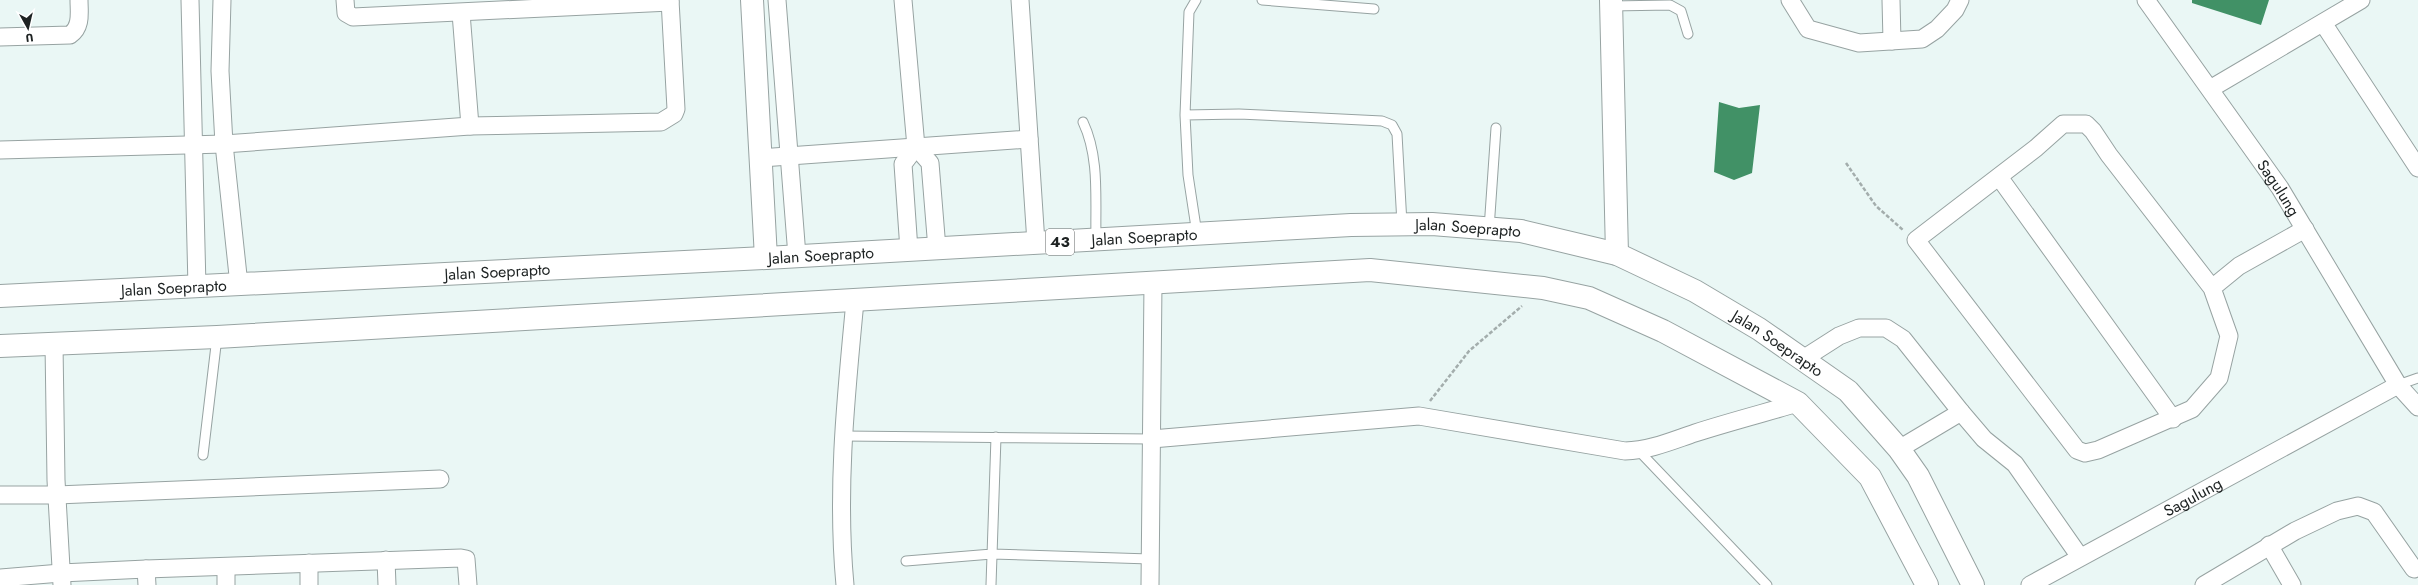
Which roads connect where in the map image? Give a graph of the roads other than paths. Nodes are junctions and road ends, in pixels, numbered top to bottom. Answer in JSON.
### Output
{"nodes":[{"id":1,"x":79,"y":0,"type":"edge"},
{"id":2,"x":190,"y":0,"type":"edge"},
{"id":3,"x":222,"y":0,"type":"edge"},
{"id":4,"x":345,"y":0,"type":"edge"},
{"id":5,"x":752,"y":0,"type":"edge"},
{"id":6,"x":777,"y":0,"type":"edge"},
{"id":7,"x":903,"y":0,"type":"edge"},
{"id":8,"x":1020,"y":0,"type":"edge"},
{"id":9,"x":1196,"y":0,"type":"edge"},
{"id":10,"x":1262,"y":0,"type":"edge"},
{"id":11,"x":1790,"y":0,"type":"edge"},
{"id":12,"x":1891,"y":0,"type":"edge"},
{"id":13,"x":1960,"y":0,"type":"edge"},
{"id":14,"x":2146,"y":0,"type":"edge"},
{"id":15,"x":2361,"y":0,"type":"edge"},
{"id":16,"x":670,"y":1,"type":"edge"},
{"id":17,"x":1611,"y":3,"type":"edge"},
{"id":18,"x":1374,"y":9,"type":"dead end"},
{"id":19,"x":461,"y":13,"type":"junction"},
{"id":20,"x":2323,"y":22,"type":"junction"},
{"id":21,"x":1688,"y":34,"type":"dead end"},
{"id":22,"x":0,"y":37,"type":"edge"},
{"id":23,"x":1892,"y":41,"type":"junction"},
{"id":24,"x":2210,"y":90,"type":"junction"},
{"id":25,"x":1185,"y":115,"type":"junction"},
{"id":26,"x":1083,"y":122,"type":"dead end"},
{"id":27,"x":470,"y":126,"type":"junction"},
{"id":28,"x":1496,"y":128,"type":"dead end"},
{"id":29,"x":1029,"y":139,"type":"junction"},
{"id":30,"x":224,"y":144,"type":"junction"},
{"id":31,"x":194,"y":145,"type":"junction"},
{"id":32,"x":916,"y":147,"type":"junction"},
{"id":33,"x":0,"y":150,"type":"edge"},
{"id":34,"x":789,"y":156,"type":"junction"},
{"id":35,"x":760,"y":158,"type":"junction"},
{"id":36,"x":2418,"y":168,"type":"edge"},
{"id":37,"x":1999,"y":177,"type":"junction"},
{"id":38,"x":1402,"y":225,"type":"junction"},
{"id":39,"x":2305,"y":228,"type":"junction"},
{"id":40,"x":1489,"y":229,"type":"junction"},
{"id":41,"x":1197,"y":234,"type":"junction"},
{"id":42,"x":1096,"y":240,"type":"junction"},
{"id":43,"x":1036,"y":243,"type":"junction"},
{"id":44,"x":937,"y":249,"type":"junction"},
{"id":45,"x":909,"y":250,"type":"junction"},
{"id":46,"x":1617,"y":254,"type":"junction"},
{"id":47,"x":797,"y":256,"type":"junction"},
{"id":48,"x":766,"y":258,"type":"junction"},
{"id":49,"x":1153,"y":283,"type":"junction"},
{"id":50,"x":238,"y":285,"type":"junction"},
{"id":51,"x":197,"y":287,"type":"junction"},
{"id":52,"x":2212,"y":288,"type":"junction"},
{"id":53,"x":0,"y":296,"type":"edge"},
{"id":54,"x":855,"y":301,"type":"junction"},
{"id":55,"x":217,"y":338,"type":"junction"},
{"id":56,"x":54,"y":344,"type":"junction"},
{"id":57,"x":0,"y":346,"type":"edge"},
{"id":58,"x":1803,"y":359,"type":"junction"},
{"id":59,"x":2418,"y":378,"type":"edge"},
{"id":60,"x":2398,"y":385,"type":"junction"},
{"id":61,"x":1798,"y":403,"type":"junction"},
{"id":62,"x":2418,"y":407,"type":"edge"},
{"id":63,"x":1961,"y":412,"type":"junction"},
{"id":64,"x":2173,"y":419,"type":"junction"},
{"id":65,"x":843,"y":436,"type":"junction"},
{"id":66,"x":996,"y":437,"type":"junction"},
{"id":67,"x":1152,"y":438,"type":"junction"},
{"id":68,"x":1899,"y":449,"type":"junction"},
{"id":69,"x":1639,"y":451,"type":"junction"},
{"id":70,"x":203,"y":455,"type":"dead end"},
{"id":71,"x":440,"y":478,"type":"dead end"},
{"id":72,"x":57,"y":495,"type":"junction"},
{"id":73,"x":0,"y":496,"type":"edge"},
{"id":74,"x":2269,"y":545,"type":"junction"},
{"id":75,"x":992,"y":554,"type":"junction"},
{"id":76,"x":2080,"y":556,"type":"junction"},
{"id":77,"x":1150,"y":559,"type":"junction"},
{"id":78,"x":386,"y":560,"type":"junction"},
{"id":79,"x":906,"y":561,"type":"dead end"},
{"id":80,"x":309,"y":563,"type":"junction"},
{"id":81,"x":226,"y":567,"type":"junction"},
{"id":82,"x":2417,"y":571,"type":"edge"},
{"id":83,"x":146,"y":577,"type":"edge"},
{"id":84,"x":0,"y":578,"type":"edge"},
{"id":85,"x":62,"y":579,"type":"edge"},
{"id":86,"x":226,"y":585,"type":"edge"},
{"id":87,"x":309,"y":585,"type":"edge"},
{"id":88,"x":387,"y":585,"type":"edge"},
{"id":89,"x":468,"y":585,"type":"edge"},
{"id":90,"x":845,"y":585,"type":"edge"},
{"id":91,"x":991,"y":585,"type":"edge"},
{"id":92,"x":1150,"y":585,"type":"edge"},
{"id":93,"x":1767,"y":585,"type":"edge"},
{"id":94,"x":1927,"y":585,"type":"edge"},
{"id":95,"x":1973,"y":585,"type":"edge"},
{"id":96,"x":2030,"y":585,"type":"edge"},
{"id":97,"x":2204,"y":585,"type":"edge"},
{"id":98,"x":2292,"y":585,"type":"edge"}],
"edges":[{"from":1,"to":22,"type":"street"},
{"from":2,"to":31,"type":"street"},
{"from":3,"to":30,"type":"street"},
{"from":4,"to":19,"type":"street"},
{"from":5,"to":35,"type":"main road"},
{"from":6,"to":34,"type":"street"},
{"from":7,"to":32,"type":"street"},
{"from":8,"to":29,"type":"street"},
{"from":9,"to":25,"type":"lane"},
{"from":10,"to":18,"type":"lane"},
{"from":11,"to":23,"type":"street"},
{"from":12,"to":23,"type":"street"},
{"from":13,"to":23,"type":"street"},
{"from":14,"to":24,"type":"street","name":"Sagulung"},
{"from":15,"to":20,"type":"street"},
{"from":16,"to":19,"type":"street"},
{"from":16,"to":27,"type":"street"},
{"from":17,"to":21,"type":"lane"},
{"from":17,"to":46,"type":"main road"},
{"from":19,"to":27,"type":"street"},
{"from":20,"to":24,"type":"street"},
{"from":20,"to":36,"type":"street"},
{"from":24,"to":39,"type":"street","name":"Sagulung"},
{"from":25,"to":38,"type":"lane"},
{"from":25,"to":41,"type":"lane"},
{"from":26,"to":42,"type":"lane"},
{"from":27,"to":30,"type":"street"},
{"from":28,"to":40,"type":"lane"},
{"from":29,"to":32,"type":"street"},
{"from":29,"to":43,"type":"street"},
{"from":30,"to":31,"type":"street"},
{"from":30,"to":50,"type":"street"},
{"from":31,"to":33,"type":"street"},
{"from":31,"to":51,"type":"street"},
{"from":32,"to":34,"type":"street"},
{"from":32,"to":44,"type":"street"},
{"from":32,"to":45,"type":"street"},
{"from":34,"to":35,"type":"street"},
{"from":34,"to":47,"type":"street"},
{"from":35,"to":48,"type":"main road"},
{"from":37,"to":52,"type":"street"},
{"from":37,"to":64,"type":"street"},
{"from":37,"to":64,"type":"street"},
{"from":38,"to":40,"type":"main road","name":"Jalan Soeprapto","number":"43"},
{"from":38,"to":41,"type":"main road","name":"Jalan Soeprapto","number":"43"},
{"from":39,"to":52,"type":"street"},
{"from":39,"to":60,"type":"street","name":"Sagulung"},
{"from":40,"to":46,"type":"main road","name":"Jalan Soeprapto","number":"43"},
{"from":41,"to":42,"type":"main road","name":"Jalan Soeprapto","number":"43"},
{"from":42,"to":43,"type":"main road","name":"Jalan Soeprapto","number":"43"},
{"from":43,"to":44,"type":"main road","name":"Jalan Soeprapto","number":"43"},
{"from":44,"to":45,"type":"main road","name":"Jalan Soeprapto","number":"43"},
{"from":45,"to":47,"type":"main road","name":"Jalan Soeprapto","number":"43"},
{"from":46,"to":58,"type":"main road","name":"Jalan Soeprapto","number":"43"},
{"from":47,"to":48,"type":"main road","name":"Jalan Soeprapto","number":"43"},
{"from":48,"to":50,"type":"main road","name":"Jalan Soeprapto","number":"43"},
{"from":49,"to":54,"type":"main road"},
{"from":49,"to":61,"type":"main road"},
{"from":49,"to":67,"type":"street"},
{"from":50,"to":51,"type":"main road","name":"Jalan Soeprapto","number":"43"},
{"from":51,"to":53,"type":"main road","name":"Jalan Soeprapto","number":"43"},
{"from":52,"to":64,"type":"street"},
{"from":54,"to":55,"type":"main road"},
{"from":54,"to":65,"type":"street"},
{"from":55,"to":56,"type":"main road"},
{"from":55,"to":70,"type":"lane"},
{"from":56,"to":57,"type":"main road"},
{"from":56,"to":72,"type":"street"},
{"from":58,"to":63,"type":"street"},
{"from":58,"to":68,"type":"main road","name":"Jalan Soeprapto","number":"43"},
{"from":59,"to":60,"type":"lane"},
{"from":60,"to":62,"type":"street","name":"Sagulung"},
{"from":60,"to":76,"type":"street","name":"Sagulung"},
{"from":61,"to":69,"type":"street"},
{"from":61,"to":94,"type":"main road"},
{"from":63,"to":68,"type":"street"},
{"from":63,"to":76,"type":"street"},
{"from":65,"to":66,"type":"lane"},
{"from":65,"to":90,"type":"street"},
{"from":66,"to":67,"type":"lane"},
{"from":66,"to":75,"type":"lane"},
{"from":67,"to":69,"type":"street"},
{"from":67,"to":77,"type":"street"},
{"from":68,"to":95,"type":"main road","name":"Jalan Soeprapto","number":"43"},
{"from":69,"to":93,"type":"lane"},
{"from":71,"to":72,"type":"street"},
{"from":72,"to":73,"type":"street"},
{"from":72,"to":85,"type":"street"},
{"from":74,"to":82,"type":"street"},
{"from":74,"to":97,"type":"street"},
{"from":74,"to":98,"type":"street"},
{"from":75,"to":77,"type":"lane"},
{"from":75,"to":79,"type":"lane"},
{"from":75,"to":91,"type":"lane"},
{"from":76,"to":96,"type":"street","name":"Sagulung"},
{"from":77,"to":92,"type":"street"},
{"from":78,"to":80,"type":"street"},
{"from":78,"to":88,"type":"street"},
{"from":78,"to":89,"type":"street"},
{"from":80,"to":81,"type":"street"},
{"from":80,"to":87,"type":"street"},
{"from":81,"to":83,"type":"street"},
{"from":81,"to":86,"type":"street"},
{"from":83,"to":85,"type":"street"},
{"from":84,"to":85,"type":"street"}]}
